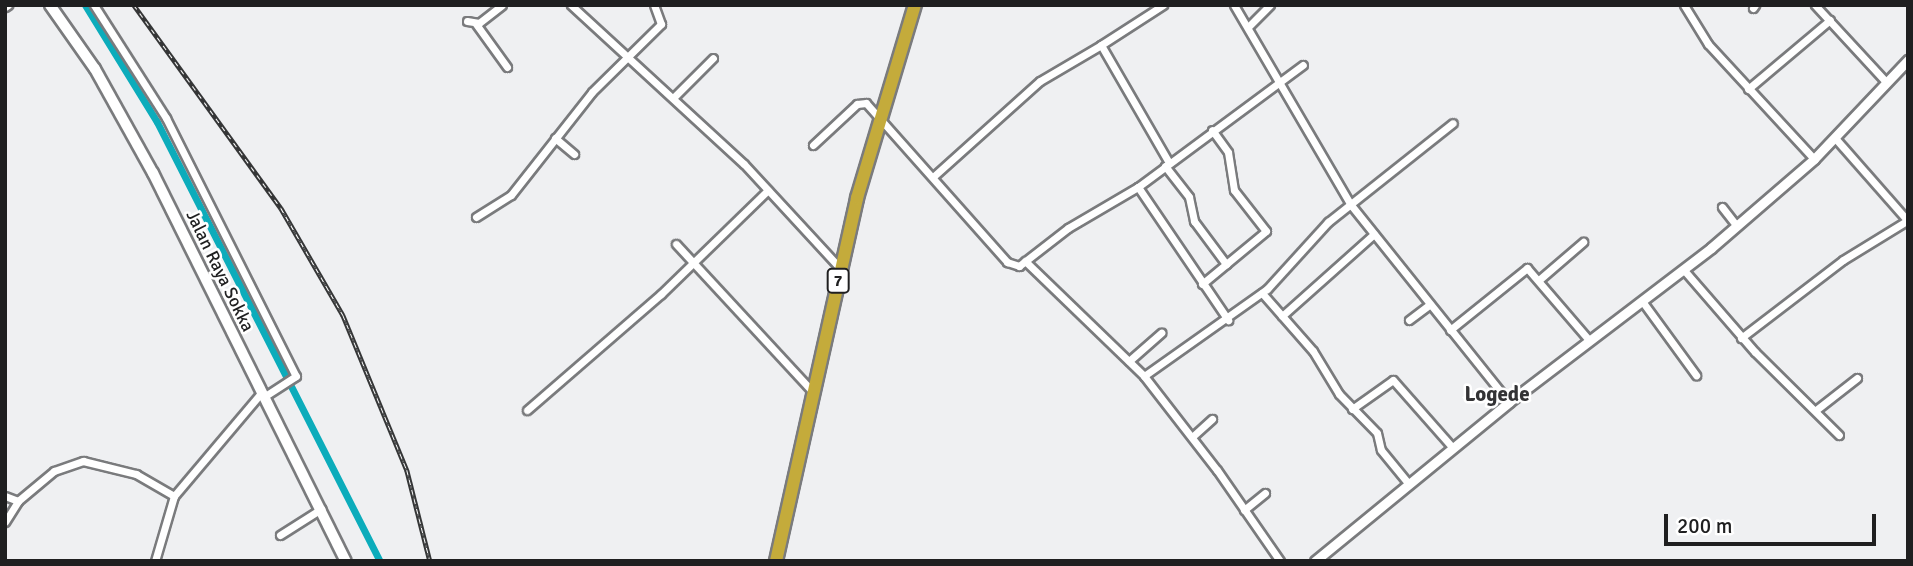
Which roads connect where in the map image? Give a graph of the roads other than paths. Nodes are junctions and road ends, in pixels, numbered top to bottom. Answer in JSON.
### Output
{"nodes":[{"id":1,"x":50,"y":5,"type":"edge"},
{"id":2,"x":94,"y":5,"type":"edge"},
{"id":3,"x":502,"y":5,"type":"edge"},
{"id":4,"x":571,"y":5,"type":"edge"},
{"id":5,"x":654,"y":5,"type":"edge"},
{"id":6,"x":915,"y":5,"type":"edge"},
{"id":7,"x":1163,"y":5,"type":"edge"},
{"id":8,"x":1234,"y":5,"type":"edge"},
{"id":9,"x":1270,"y":5,"type":"edge"},
{"id":10,"x":1684,"y":5,"type":"edge"},
{"id":11,"x":1815,"y":5,"type":"edge"},
{"id":12,"x":1830,"y":20,"type":"junction"},
{"id":13,"x":1248,"y":27,"type":"junction"},
{"id":14,"x":1101,"y":45,"type":"junction"},
{"id":15,"x":629,"y":56,"type":"junction"},
{"id":16,"x":713,"y":58,"type":"dead end"},
{"id":17,"x":1908,"y":60,"type":"edge"},
{"id":18,"x":1303,"y":65,"type":"dead end"},
{"id":19,"x":507,"y":66,"type":"dead end"},
{"id":20,"x":1886,"y":82,"type":"junction"},
{"id":21,"x":1278,"y":83,"type":"junction"},
{"id":22,"x":1748,"y":89,"type":"junction"},
{"id":23,"x":674,"y":97,"type":"junction"},
{"id":24,"x":880,"y":119,"type":"junction"},
{"id":25,"x":1454,"y":123,"type":"dead end"},
{"id":26,"x":1212,"y":130,"type":"junction"},
{"id":27,"x":555,"y":138,"type":"junction"},
{"id":28,"x":1835,"y":138,"type":"junction"},
{"id":29,"x":813,"y":145,"type":"dead end"},
{"id":30,"x":574,"y":155,"type":"dead end"},
{"id":31,"x":1814,"y":159,"type":"junction"},
{"id":32,"x":1167,"y":164,"type":"junction"},
{"id":33,"x":934,"y":176,"type":"junction"},
{"id":34,"x":1138,"y":187,"type":"junction"},
{"id":35,"x":768,"y":190,"type":"junction"},
{"id":36,"x":1351,"y":205,"type":"junction"},
{"id":37,"x":1722,"y":207,"type":"dead end"},
{"id":38,"x":476,"y":217,"type":"dead end"},
{"id":39,"x":1907,"y":221,"type":"edge"},
{"id":40,"x":1736,"y":225,"type":"junction"},
{"id":41,"x":1374,"y":234,"type":"junction"},
{"id":42,"x":1583,"y":242,"type":"dead end"},
{"id":43,"x":677,"y":244,"type":"dead end"},
{"id":44,"x":1025,"y":261,"type":"junction"},
{"id":45,"x":1226,"y":264,"type":"junction"},
{"id":46,"x":692,"y":265,"type":"junction"},
{"id":47,"x":841,"y":269,"type":"junction"},
{"id":48,"x":1684,"y":270,"type":"junction"},
{"id":49,"x":1540,"y":279,"type":"junction"},
{"id":50,"x":1202,"y":284,"type":"junction"},
{"id":51,"x":1262,"y":293,"type":"junction"},
{"id":52,"x":1642,"y":301,"type":"junction"},
{"id":53,"x":1430,"y":304,"type":"junction"},
{"id":54,"x":1282,"y":316,"type":"junction"},
{"id":55,"x":1228,"y":320,"type":"junction"},
{"id":56,"x":1409,"y":320,"type":"dead end"},
{"id":57,"x":1450,"y":330,"type":"junction"},
{"id":58,"x":1161,"y":333,"type":"dead end"},
{"id":59,"x":1741,"y":338,"type":"junction"},
{"id":60,"x":1589,"y":340,"type":"junction"},
{"id":61,"x":1129,"y":361,"type":"junction"},
{"id":62,"x":1696,"y":375,"type":"dead end"},
{"id":63,"x":1144,"y":376,"type":"junction"},
{"id":64,"x":1857,"y":378,"type":"dead end"},
{"id":65,"x":814,"y":393,"type":"junction"},
{"id":66,"x":263,"y":394,"type":"junction"},
{"id":67,"x":1509,"y":402,"type":"junction"},
{"id":68,"x":1352,"y":409,"type":"junction"},
{"id":69,"x":1815,"y":410,"type":"junction"},
{"id":70,"x":527,"y":411,"type":"dead end"},
{"id":71,"x":1212,"y":419,"type":"dead end"},
{"id":72,"x":1839,"y":435,"type":"dead end"},
{"id":73,"x":1192,"y":437,"type":"junction"},
{"id":74,"x":1452,"y":447,"type":"junction"},
{"id":75,"x":1408,"y":483,"type":"junction"},
{"id":76,"x":1265,"y":493,"type":"dead end"},
{"id":77,"x":5,"y":496,"type":"edge"},
{"id":78,"x":174,"y":496,"type":"junction"},
{"id":79,"x":18,"y":501,"type":"junction"},
{"id":80,"x":321,"y":509,"type":"junction"},
{"id":81,"x":1244,"y":510,"type":"junction"},
{"id":82,"x":5,"y":522,"type":"edge"},
{"id":83,"x":280,"y":535,"type":"dead end"},
{"id":84,"x":155,"y":561,"type":"edge"},
{"id":85,"x":346,"y":561,"type":"edge"},
{"id":86,"x":776,"y":561,"type":"edge"},
{"id":87,"x":1280,"y":561,"type":"edge"},
{"id":88,"x":1315,"y":561,"type":"edge"}],
"edges":[{"from":1,"to":66,"type":"main road","name":"Jalan Raya Sokka"},
{"from":2,"to":66,"type":"street"},
{"from":3,"to":19,"type":"street"},
{"from":4,"to":15,"type":"street"},
{"from":5,"to":15,"type":"street"},
{"from":6,"to":24,"type":"highway","number":"7"},
{"from":7,"to":14,"type":"street"},
{"from":8,"to":13,"type":"street"},
{"from":9,"to":13,"type":"street"},
{"from":10,"to":22,"type":"street"},
{"from":11,"to":12,"type":"street"},
{"from":12,"to":20,"type":"street"},
{"from":12,"to":22,"type":"street"},
{"from":13,"to":21,"type":"street"},
{"from":14,"to":32,"type":"street"},
{"from":14,"to":33,"type":"street"},
{"from":15,"to":23,"type":"street"},
{"from":15,"to":27,"type":"street"},
{"from":16,"to":23,"type":"street"},
{"from":17,"to":20,"type":"street"},
{"from":18,"to":21,"type":"street"},
{"from":20,"to":28,"type":"street"},
{"from":21,"to":26,"type":"street"},
{"from":21,"to":36,"type":"street"},
{"from":22,"to":31,"type":"street"},
{"from":23,"to":35,"type":"street"},
{"from":24,"to":29,"type":"street"},
{"from":24,"to":33,"type":"street"},
{"from":24,"to":47,"type":"highway","number":"7"},
{"from":25,"to":36,"type":"street"},
{"from":26,"to":32,"type":"street"},
{"from":26,"to":45,"type":"street"},
{"from":27,"to":30,"type":"street"},
{"from":27,"to":38,"type":"street"},
{"from":28,"to":31,"type":"street"},
{"from":28,"to":39,"type":"street"},
{"from":31,"to":40,"type":"street"},
{"from":32,"to":34,"type":"street"},
{"from":32,"to":45,"type":"street"},
{"from":33,"to":44,"type":"street"},
{"from":34,"to":44,"type":"street"},
{"from":34,"to":50,"type":"street"},
{"from":35,"to":46,"type":"street"},
{"from":35,"to":47,"type":"street"},
{"from":36,"to":41,"type":"street"},
{"from":36,"to":51,"type":"street"},
{"from":37,"to":40,"type":"street"},
{"from":39,"to":59,"type":"street"},
{"from":40,"to":48,"type":"street"},
{"from":41,"to":53,"type":"street"},
{"from":41,"to":54,"type":"street"},
{"from":42,"to":49,"type":"street"},
{"from":43,"to":46,"type":"street"},
{"from":44,"to":61,"type":"street"},
{"from":45,"to":50,"type":"street"},
{"from":46,"to":65,"type":"street"},
{"from":46,"to":70,"type":"street"},
{"from":47,"to":65,"type":"highway","number":"7"},
{"from":48,"to":52,"type":"street"},
{"from":48,"to":59,"type":"street"},
{"from":49,"to":57,"type":"street"},
{"from":49,"to":60,"type":"street"},
{"from":50,"to":55,"type":"street"},
{"from":51,"to":54,"type":"street"},
{"from":51,"to":55,"type":"street"},
{"from":52,"to":60,"type":"street"},
{"from":52,"to":62,"type":"street"},
{"from":53,"to":56,"type":"street"},
{"from":53,"to":57,"type":"street"},
{"from":54,"to":68,"type":"street"},
{"from":55,"to":63,"type":"street"},
{"from":57,"to":67,"type":"street"},
{"from":58,"to":61,"type":"street"},
{"from":59,"to":69,"type":"street"},
{"from":60,"to":67,"type":"street"},
{"from":61,"to":63,"type":"street"},
{"from":63,"to":73,"type":"street"},
{"from":64,"to":69,"type":"street"},
{"from":65,"to":86,"type":"highway","number":"7"},
{"from":66,"to":78,"type":"street"},
{"from":66,"to":80,"type":"main road","name":"Jalan Raya Sokka"},
{"from":67,"to":74,"type":"street"},
{"from":68,"to":74,"type":"street"},
{"from":68,"to":75,"type":"street"},
{"from":69,"to":72,"type":"street"},
{"from":71,"to":73,"type":"street"},
{"from":73,"to":81,"type":"street"},
{"from":74,"to":75,"type":"street"},
{"from":75,"to":88,"type":"street"},
{"from":76,"to":81,"type":"street"},
{"from":77,"to":79,"type":"street"},
{"from":78,"to":79,"type":"street"},
{"from":78,"to":84,"type":"street"},
{"from":79,"to":82,"type":"street"},
{"from":80,"to":83,"type":"street"},
{"from":80,"to":85,"type":"main road","name":"Jalan Raya Sokka"},
{"from":81,"to":87,"type":"street"}]}
